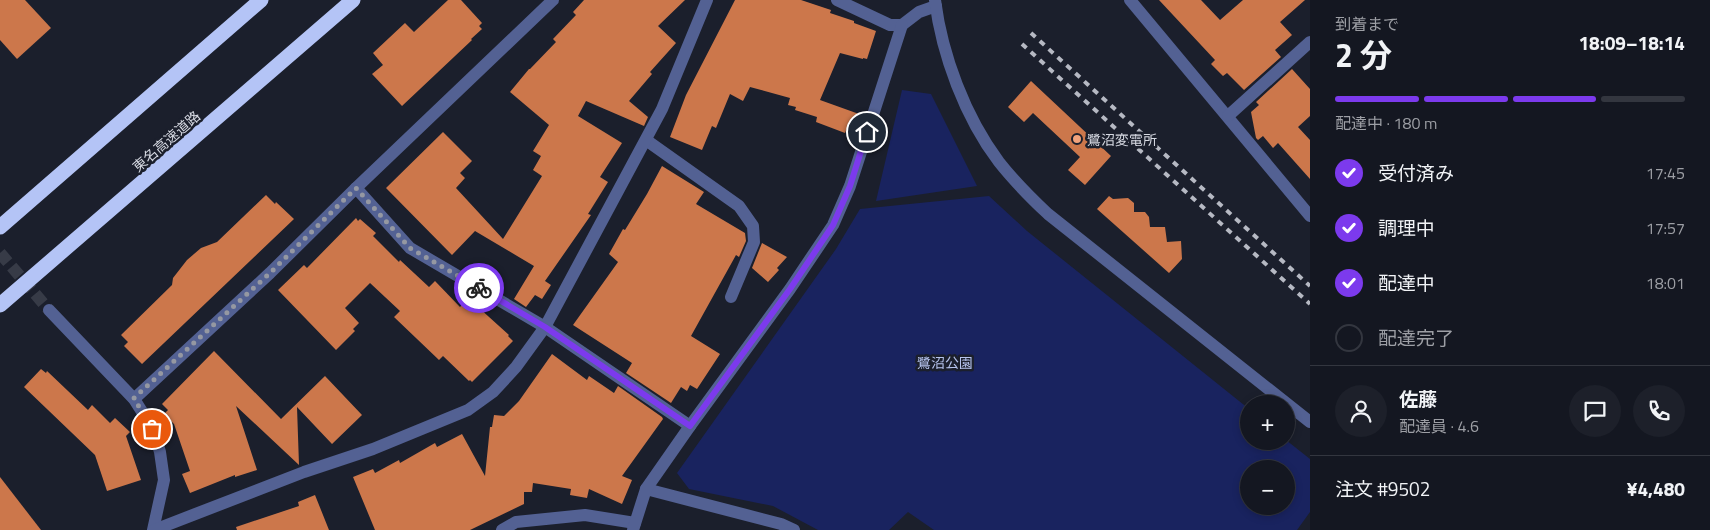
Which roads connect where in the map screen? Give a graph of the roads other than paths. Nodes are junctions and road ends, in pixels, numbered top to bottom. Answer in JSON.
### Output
{"nodes":[{"id":1,"x":261,"y":0,"type":"edge"},
{"id":2,"x":353,"y":0,"type":"edge"},
{"id":3,"x":553,"y":0,"type":"edge"},
{"id":4,"x":706,"y":0,"type":"edge"},
{"id":5,"x":837,"y":0,"type":"edge"},
{"id":6,"x":1130,"y":0,"type":"edge"},
{"id":7,"x":936,"y":3,"type":"edge"},
{"id":8,"x":902,"y":25,"type":"junction"},
{"id":9,"x":1310,"y":42,"type":"edge"},
{"id":10,"x":1228,"y":116,"type":"junction"},
{"id":11,"x":646,"y":140,"type":"junction"},
{"id":12,"x":356,"y":188,"type":"junction"},
{"id":13,"x":1307,"y":208,"type":"edge"},
{"id":14,"x":0,"y":227,"type":"edge"},
{"id":15,"x":731,"y":297,"type":"dead end"},
{"id":16,"x":0,"y":305,"type":"edge"},
{"id":17,"x":49,"y":310,"type":"tunnel mouth"},
{"id":18,"x":545,"y":327,"type":"junction"},
{"id":19,"x":134,"y":398,"type":"junction"},
{"id":20,"x":1310,"y":422,"type":"edge"},
{"id":21,"x":690,"y":426,"type":"junction"},
{"id":22,"x":646,"y":490,"type":"junction"},
{"id":23,"x":634,"y":526,"type":"edge"},
{"id":24,"x":780,"y":527,"type":"edge"},
{"id":25,"x":153,"y":530,"type":"edge"},
{"id":26,"x":502,"y":530,"type":"edge"},
{"id":27,"x":794,"y":530,"type":"edge"}],
"edges":[{"from":1,"to":14,"type":"highway"},
{"from":2,"to":16,"type":"highway","name":"東名高速道路"},
{"from":3,"to":12,"type":"street"},
{"from":4,"to":11,"type":"street"},
{"from":5,"to":8,"type":"street"},
{"from":6,"to":10,"type":"street"},
{"from":7,"to":8,"type":"street"},
{"from":7,"to":20,"type":"street"},
{"from":8,"to":21,"type":"street"},
{"from":9,"to":10,"type":"street"},
{"from":10,"to":13,"type":"street"},
{"from":11,"to":15,"type":"street"},
{"from":11,"to":18,"type":"street"},
{"from":12,"to":18,"type":"street"},
{"from":12,"to":19,"type":"street"},
{"from":17,"to":19,"type":"street"},
{"from":18,"to":21,"type":"street"},
{"from":18,"to":25,"type":"street"},
{"from":19,"to":25,"type":"street"},
{"from":21,"to":22,"type":"street"},
{"from":22,"to":23,"type":"street"},
{"from":22,"to":24,"type":"street"},
{"from":23,"to":26,"type":"street"},
{"from":24,"to":27,"type":"street"}]}
